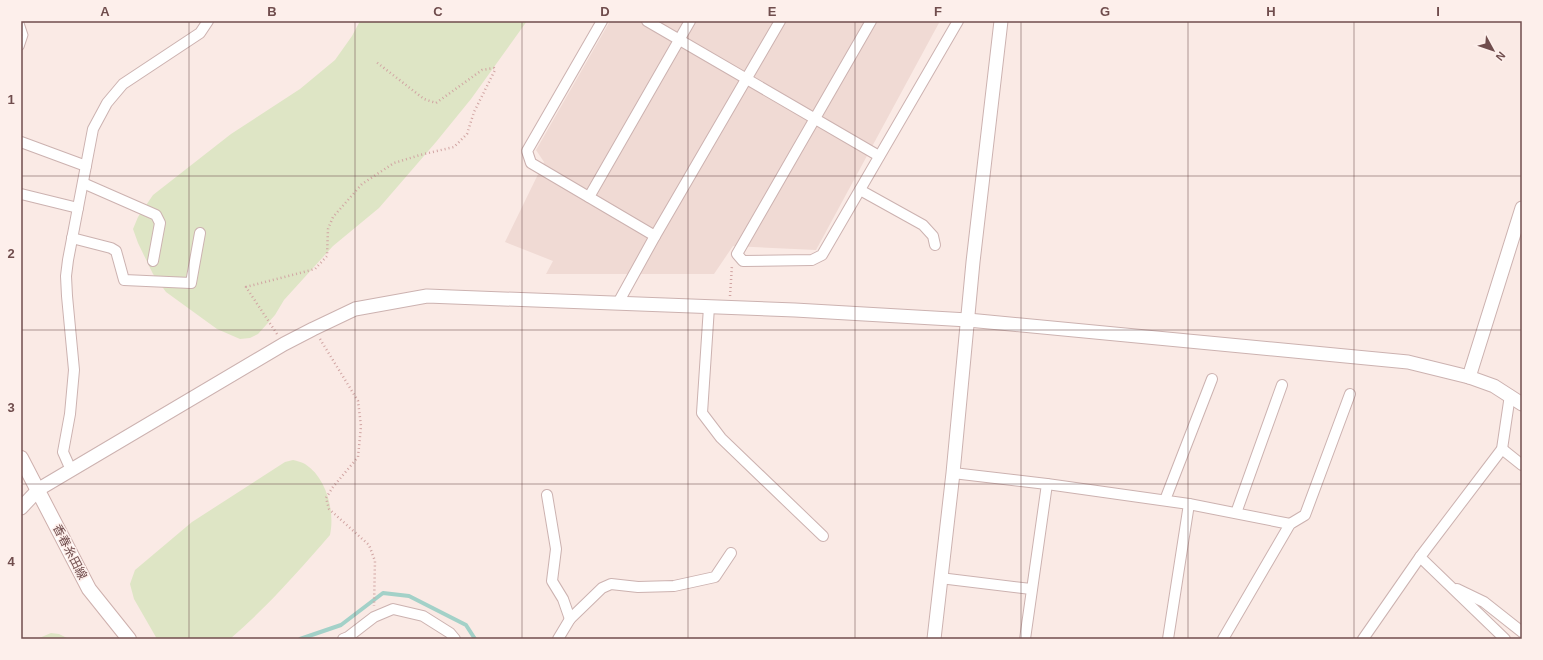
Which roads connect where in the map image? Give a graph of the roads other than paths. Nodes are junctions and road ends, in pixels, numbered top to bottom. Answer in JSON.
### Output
{"nodes":[{"id":1,"x":208,"y":21,"type":"edge"},
{"id":2,"x":602,"y":21,"type":"edge"},
{"id":3,"x":647,"y":21,"type":"edge"},
{"id":4,"x":690,"y":21,"type":"edge"},
{"id":5,"x":780,"y":21,"type":"edge"},
{"id":6,"x":871,"y":21,"type":"edge"},
{"id":7,"x":958,"y":21,"type":"edge"},
{"id":8,"x":1001,"y":21,"type":"edge"},
{"id":9,"x":21,"y":23,"type":"edge"},
{"id":10,"x":680,"y":40,"type":"junction"},
{"id":11,"x":21,"y":47,"type":"edge"},
{"id":12,"x":747,"y":78,"type":"junction"},
{"id":13,"x":814,"y":118,"type":"junction"},
{"id":14,"x":21,"y":142,"type":"edge"},
{"id":15,"x":879,"y":156,"type":"junction"},
{"id":16,"x":86,"y":166,"type":"junction"},
{"id":17,"x":83,"y":183,"type":"junction"},
{"id":18,"x":860,"y":190,"type":"junction"},
{"id":19,"x":21,"y":194,"type":"edge"},
{"id":20,"x":590,"y":197,"type":"junction"},
{"id":21,"x":78,"y":208,"type":"junction"},
{"id":22,"x":1522,"y":208,"type":"edge"},
{"id":23,"x":1519,"y":228,"type":"edge"},
{"id":24,"x":200,"y":233,"type":"dead end"},
{"id":25,"x":655,"y":236,"type":"junction"},
{"id":26,"x":72,"y":238,"type":"junction"},
{"id":27,"x":935,"y":245,"type":"dead end"},
{"id":28,"x":153,"y":261,"type":"dead end"},
{"id":29,"x":618,"y":303,"type":"junction"},
{"id":30,"x":709,"y":307,"type":"junction"},
{"id":31,"x":968,"y":320,"type":"junction"},
{"id":32,"x":1469,"y":377,"type":"junction"},
{"id":33,"x":1212,"y":379,"type":"dead end"},
{"id":34,"x":1282,"y":386,"type":"dead end"},
{"id":35,"x":1350,"y":394,"type":"dead end"},
{"id":36,"x":1510,"y":395,"type":"junction"},
{"id":37,"x":1522,"y":404,"type":"edge"},
{"id":38,"x":1502,"y":449,"type":"junction"},
{"id":39,"x":21,"y":458,"type":"edge"},
{"id":40,"x":1522,"y":465,"type":"edge"},
{"id":41,"x":71,"y":470,"type":"junction"},
{"id":42,"x":953,"y":473,"type":"junction"},
{"id":43,"x":1047,"y":484,"type":"junction"},
{"id":44,"x":38,"y":489,"type":"junction"},
{"id":45,"x":547,"y":495,"type":"dead end"},
{"id":46,"x":1165,"y":500,"type":"junction"},
{"id":47,"x":1189,"y":504,"type":"junction"},
{"id":48,"x":21,"y":508,"type":"edge"},
{"id":49,"x":1236,"y":513,"type":"junction"},
{"id":50,"x":1290,"y":524,"type":"junction"},
{"id":51,"x":823,"y":536,"type":"dead end"},
{"id":52,"x":731,"y":553,"type":"dead end"},
{"id":53,"x":1420,"y":557,"type":"junction"},
{"id":54,"x":940,"y":578,"type":"junction"},
{"id":55,"x":1448,"y":584,"type":"junction"},
{"id":56,"x":1032,"y":589,"type":"junction"},
{"id":57,"x":570,"y":619,"type":"junction"},
{"id":58,"x":1522,"y":632,"type":"edge"},
{"id":59,"x":129,"y":639,"type":"edge"},
{"id":60,"x":343,"y":639,"type":"edge"},
{"id":61,"x":455,"y":639,"type":"edge"},
{"id":62,"x":558,"y":639,"type":"edge"},
{"id":63,"x":934,"y":639,"type":"edge"},
{"id":64,"x":1025,"y":639,"type":"edge"},
{"id":65,"x":1168,"y":639,"type":"edge"},
{"id":66,"x":1223,"y":639,"type":"edge"},
{"id":67,"x":1363,"y":639,"type":"edge"},
{"id":68,"x":1505,"y":639,"type":"edge"}],
"edges":[{"from":1,"to":16,"type":"street"},
{"from":2,"to":20,"type":"street"},
{"from":3,"to":10,"type":"street"},
{"from":4,"to":10,"type":"street"},
{"from":5,"to":12,"type":"street"},
{"from":6,"to":13,"type":"street"},
{"from":7,"to":15,"type":"street"},
{"from":8,"to":31,"type":"street"},
{"from":9,"to":11,"type":"lane"},
{"from":10,"to":12,"type":"street"},
{"from":10,"to":20,"type":"street"},
{"from":12,"to":13,"type":"street"},
{"from":12,"to":25,"type":"street"},
{"from":13,"to":15,"type":"street"},
{"from":13,"to":18,"type":"street"},
{"from":14,"to":16,"type":"street"},
{"from":15,"to":18,"type":"street"},
{"from":16,"to":17,"type":"street"},
{"from":17,"to":21,"type":"street"},
{"from":17,"to":28,"type":"street"},
{"from":18,"to":27,"type":"street"},
{"from":19,"to":21,"type":"street"},
{"from":20,"to":25,"type":"street"},
{"from":21,"to":26,"type":"street"},
{"from":22,"to":23,"type":"street"},
{"from":23,"to":32,"type":"street"},
{"from":24,"to":26,"type":"street"},
{"from":25,"to":29,"type":"street"},
{"from":26,"to":41,"type":"street"},
{"from":29,"to":30,"type":"street"},
{"from":29,"to":41,"type":"street"},
{"from":30,"to":31,"type":"street"},
{"from":30,"to":51,"type":"street"},
{"from":31,"to":32,"type":"street"},
{"from":31,"to":42,"type":"street"},
{"from":32,"to":36,"type":"street"},
{"from":33,"to":46,"type":"street"},
{"from":34,"to":49,"type":"street"},
{"from":35,"to":50,"type":"street"},
{"from":36,"to":37,"type":"street"},
{"from":36,"to":38,"type":"street"},
{"from":38,"to":40,"type":"street"},
{"from":38,"to":53,"type":"street"},
{"from":39,"to":44,"type":"main road","name":"香春糸田線"},
{"from":41,"to":44,"type":"street"},
{"from":42,"to":43,"type":"street"},
{"from":42,"to":54,"type":"street"},
{"from":43,"to":46,"type":"street"},
{"from":43,"to":56,"type":"street"},
{"from":44,"to":48,"type":"street"},
{"from":44,"to":59,"type":"main road","name":"香春糸田線"},
{"from":45,"to":57,"type":"street"},
{"from":46,"to":47,"type":"street"},
{"from":47,"to":49,"type":"street"},
{"from":47,"to":65,"type":"street"},
{"from":49,"to":50,"type":"street"},
{"from":50,"to":66,"type":"street"},
{"from":52,"to":57,"type":"street"},
{"from":53,"to":55,"type":"street"},
{"from":53,"to":67,"type":"street"},
{"from":54,"to":56,"type":"street"},
{"from":54,"to":63,"type":"street"},
{"from":55,"to":58,"type":"street"},
{"from":55,"to":68,"type":"street"},
{"from":56,"to":64,"type":"street"},
{"from":57,"to":62,"type":"street"},
{"from":60,"to":61,"type":"street"}]}
